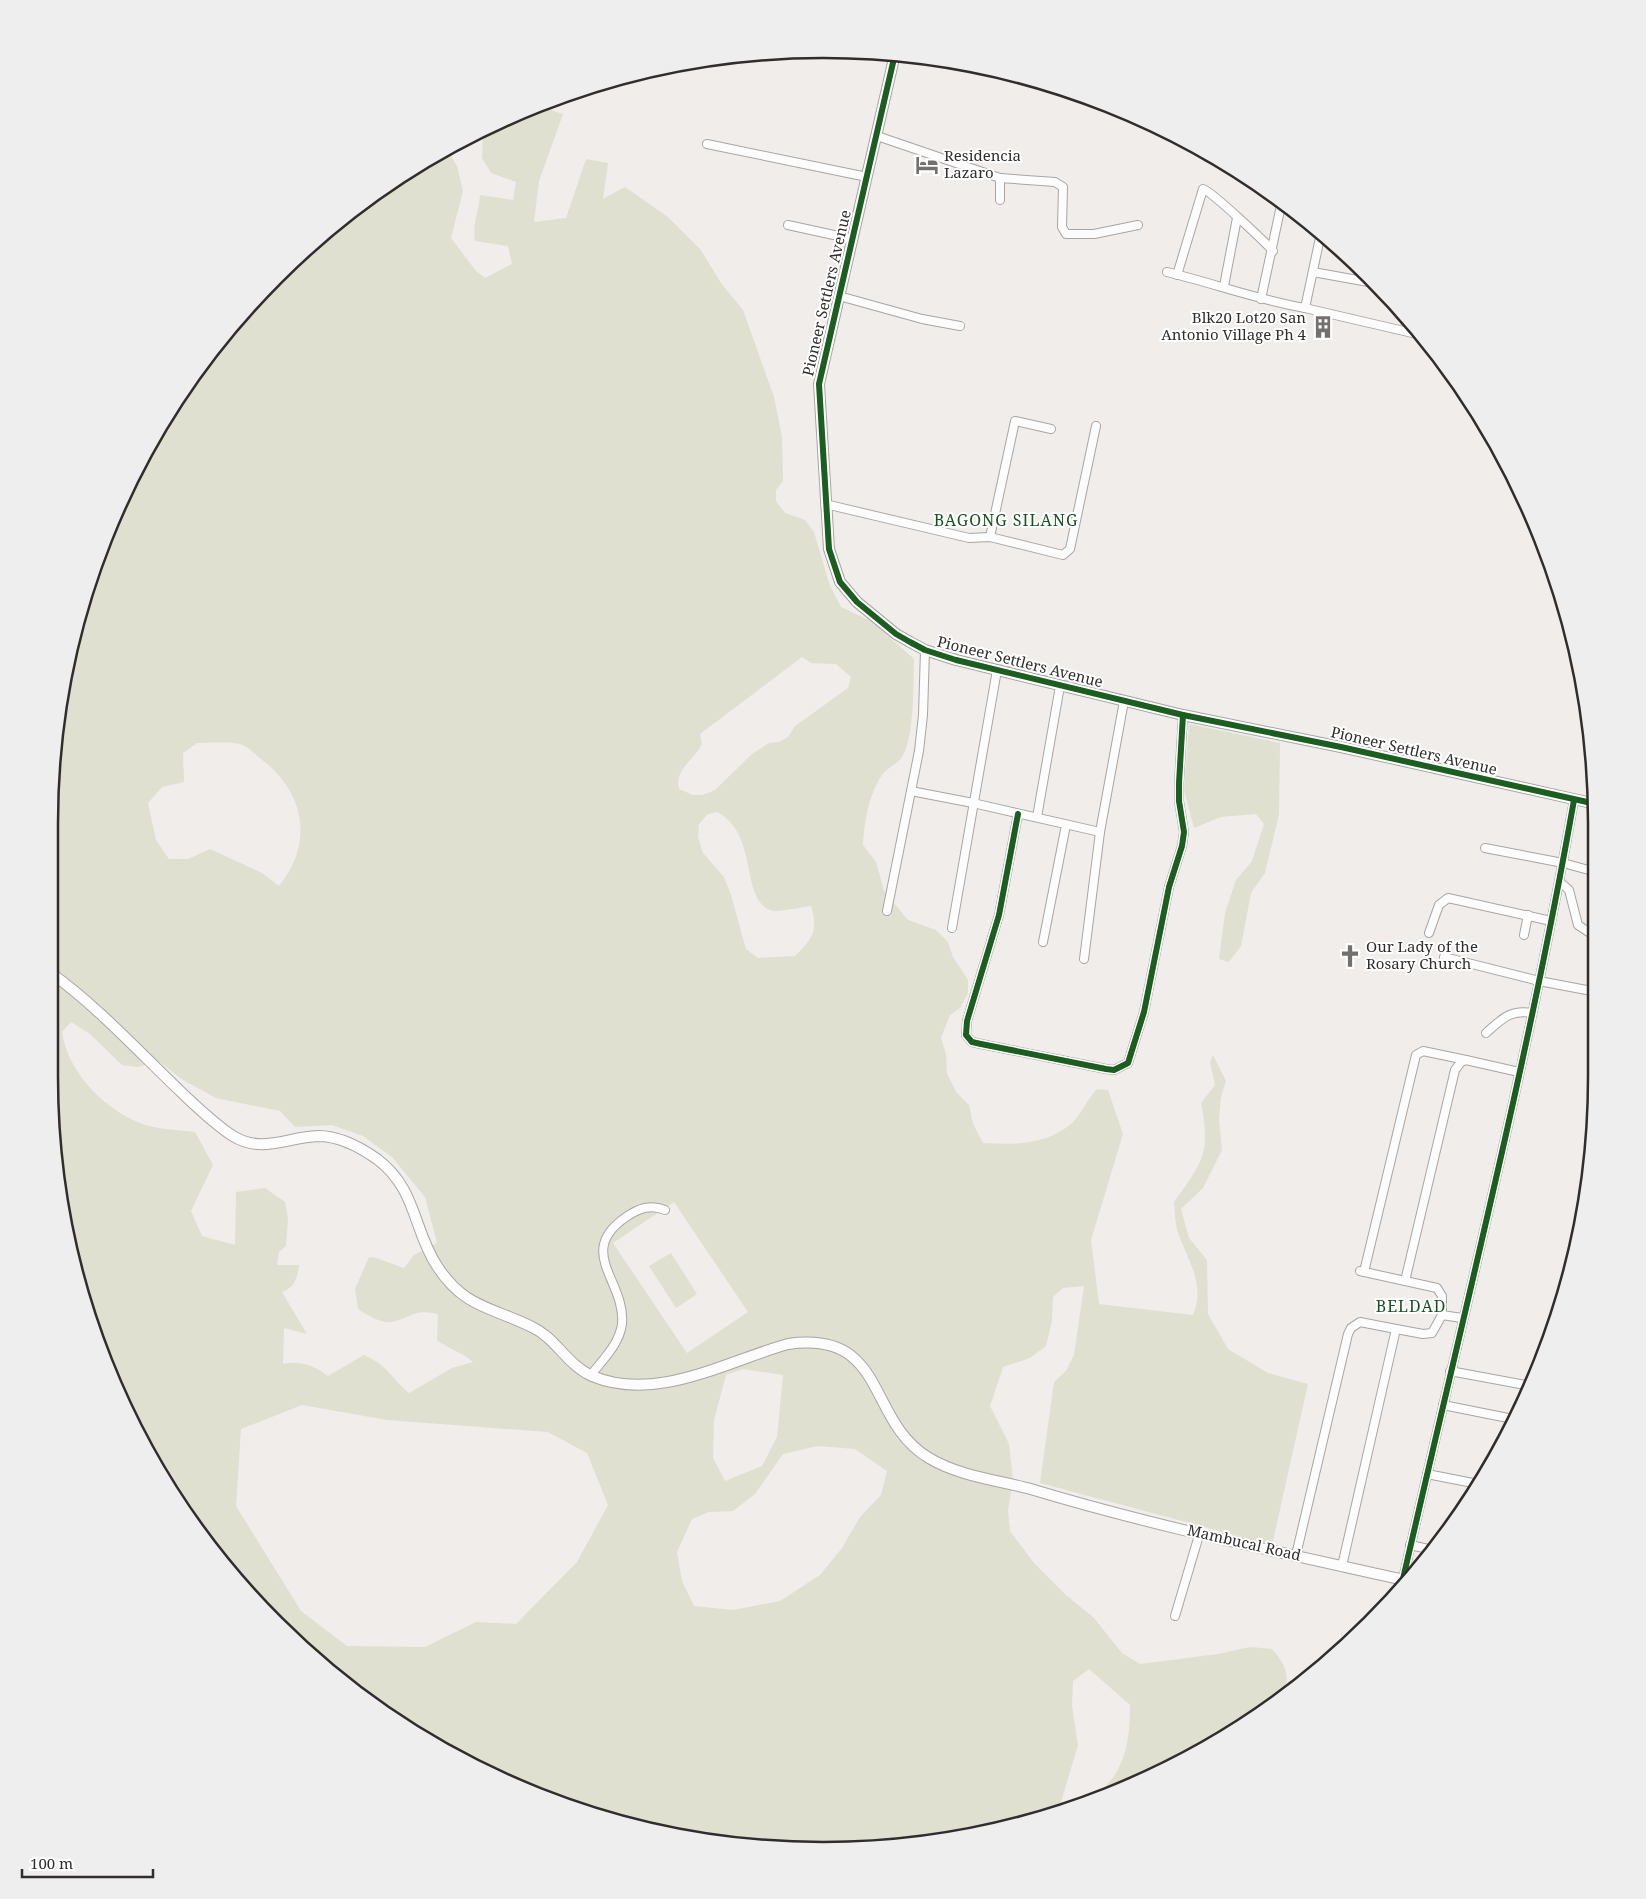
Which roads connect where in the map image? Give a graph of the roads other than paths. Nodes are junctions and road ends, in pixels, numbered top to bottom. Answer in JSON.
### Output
{"nodes":[{"id":1,"x":893,"y":61,"type":"edge"},
{"id":2,"x":877,"y":136,"type":"junction"},
{"id":3,"x":707,"y":144,"type":"dead end"},
{"id":4,"x":867,"y":177,"type":"junction"},
{"id":5,"x":1000,"y":178,"type":"junction"},
{"id":6,"x":1000,"y":200,"type":"dead end"},
{"id":7,"x":1280,"y":210,"type":"edge"},
{"id":8,"x":1237,"y":218,"type":"junction"},
{"id":9,"x":788,"y":224,"type":"dead end"},
{"id":10,"x":1138,"y":225,"type":"dead end"},
{"id":11,"x":852,"y":239,"type":"junction"},
{"id":12,"x":1320,"y":240,"type":"edge"},
{"id":13,"x":1273,"y":250,"type":"junction"},
{"id":14,"x":1167,"y":272,"type":"dead end"},
{"id":15,"x":1313,"y":272,"type":"junction"},
{"id":16,"x":1177,"y":275,"type":"junction"},
{"id":17,"x":1363,"y":281,"type":"edge"},
{"id":18,"x":1224,"y":286,"type":"junction"},
{"id":19,"x":839,"y":296,"type":"junction"},
{"id":20,"x":1261,"y":299,"type":"junction"},
{"id":21,"x":1305,"y":308,"type":"junction"},
{"id":22,"x":960,"y":326,"type":"dead end"},
{"id":23,"x":1411,"y":333,"type":"edge"},
{"id":24,"x":1096,"y":426,"type":"dead end"},
{"id":25,"x":1051,"y":429,"type":"dead end"},
{"id":26,"x":825,"y":504,"type":"junction"},
{"id":27,"x":990,"y":537,"type":"junction"},
{"id":28,"x":924,"y":650,"type":"junction"},
{"id":29,"x":997,"y":670,"type":"junction"},
{"id":30,"x":1060,"y":686,"type":"junction"},
{"id":31,"x":1124,"y":701,"type":"junction"},
{"id":32,"x":1183,"y":715,"type":"junction"},
{"id":33,"x":911,"y":792,"type":"junction"},
{"id":34,"x":1574,"y":800,"type":"junction"},
{"id":35,"x":973,"y":802,"type":"junction"},
{"id":36,"x":1588,"y":802,"type":"edge"},
{"id":37,"x":1018,"y":814,"type":"junction"},
{"id":38,"x":1037,"y":817,"type":"junction"},
{"id":39,"x":1066,"y":825,"type":"junction"},
{"id":40,"x":1100,"y":832,"type":"junction"},
{"id":41,"x":1485,"y":848,"type":"dead end"},
{"id":42,"x":1563,"y":863,"type":"junction"},
{"id":43,"x":1588,"y":870,"type":"edge"},
{"id":44,"x":1560,"y":882,"type":"junction"},
{"id":45,"x":887,"y":911,"type":"dead end"},
{"id":46,"x":1528,"y":915,"type":"junction"},
{"id":47,"x":1551,"y":921,"type":"junction"},
{"id":48,"x":952,"y":928,"type":"dead end"},
{"id":49,"x":1588,"y":932,"type":"edge"},
{"id":50,"x":1429,"y":933,"type":"dead end"},
{"id":51,"x":1524,"y":935,"type":"dead end"},
{"id":52,"x":1043,"y":942,"type":"dead end"},
{"id":53,"x":1444,"y":957,"type":"dead end"},
{"id":54,"x":1084,"y":960,"type":"dead end"},
{"id":55,"x":58,"y":978,"type":"edge"},
{"id":56,"x":1539,"y":981,"type":"junction"},
{"id":57,"x":1588,"y":990,"type":"edge"},
{"id":58,"x":1531,"y":1013,"type":"junction"},
{"id":59,"x":1486,"y":1034,"type":"dead end"},
{"id":60,"x":1466,"y":1060,"type":"junction"},
{"id":61,"x":1519,"y":1072,"type":"junction"},
{"id":62,"x":665,"y":1210,"type":"dead end"},
{"id":63,"x":1406,"y":1281,"type":"junction"},
{"id":64,"x":1442,"y":1315,"type":"junction"},
{"id":65,"x":1462,"y":1318,"type":"junction"},
{"id":66,"x":1396,"y":1329,"type":"junction"},
{"id":67,"x":1450,"y":1371,"type":"junction"},
{"id":68,"x":591,"y":1375,"type":"junction"},
{"id":69,"x":1523,"y":1385,"type":"edge"},
{"id":70,"x":1443,"y":1405,"type":"junction"},
{"id":71,"x":1508,"y":1418,"type":"edge"},
{"id":72,"x":1427,"y":1474,"type":"junction"},
{"id":73,"x":1471,"y":1483,"type":"edge"},
{"id":74,"x":1200,"y":1532,"type":"junction"},
{"id":75,"x":1410,"y":1545,"type":"junction"},
{"id":76,"x":1425,"y":1548,"type":"edge"},
{"id":77,"x":1296,"y":1555,"type":"junction"},
{"id":78,"x":1342,"y":1566,"type":"junction"},
{"id":79,"x":1407,"y":1571,"type":"edge"},
{"id":80,"x":1401,"y":1579,"type":"edge"},
{"id":81,"x":1175,"y":1616,"type":"dead end"}],
"edges":[{"from":1,"to":2,"type":"main road","name":"Pioneer Settlers Avenue"},
{"from":2,"to":4,"type":"main road","name":"Pioneer Settlers Avenue"},
{"from":2,"to":5,"type":"street"},
{"from":3,"to":4,"type":"street"},
{"from":4,"to":11,"type":"main road","name":"Pioneer Settlers Avenue"},
{"from":5,"to":6,"type":"street"},
{"from":5,"to":10,"type":"street"},
{"from":7,"to":13,"type":"street"},
{"from":8,"to":13,"type":"street"},
{"from":8,"to":16,"type":"street"},
{"from":8,"to":18,"type":"street"},
{"from":9,"to":11,"type":"street"},
{"from":11,"to":19,"type":"main road","name":"Pioneer Settlers Avenue"},
{"from":12,"to":15,"type":"street"},
{"from":13,"to":20,"type":"street"},
{"from":14,"to":16,"type":"street"},
{"from":15,"to":17,"type":"street"},
{"from":15,"to":21,"type":"street"},
{"from":16,"to":18,"type":"street"},
{"from":18,"to":20,"type":"street"},
{"from":19,"to":22,"type":"street"},
{"from":19,"to":26,"type":"main road","name":"Pioneer Settlers Avenue"},
{"from":20,"to":21,"type":"street"},
{"from":21,"to":23,"type":"street"},
{"from":24,"to":27,"type":"street"},
{"from":25,"to":27,"type":"street"},
{"from":26,"to":27,"type":"street"},
{"from":26,"to":28,"type":"main road","name":"Pioneer Settlers Avenue"},
{"from":28,"to":29,"type":"main road","name":"Pioneer Settlers Avenue"},
{"from":28,"to":33,"type":"street"},
{"from":29,"to":30,"type":"main road","name":"Pioneer Settlers Avenue"},
{"from":29,"to":35,"type":"street"},
{"from":30,"to":31,"type":"main road","name":"Pioneer Settlers Avenue"},
{"from":30,"to":38,"type":"street"},
{"from":31,"to":32,"type":"main road","name":"Pioneer Settlers Avenue"},
{"from":31,"to":40,"type":"street"},
{"from":32,"to":34,"type":"main road","name":"Pioneer Settlers Avenue"},
{"from":32,"to":37,"type":"street"},
{"from":33,"to":35,"type":"street"},
{"from":33,"to":45,"type":"street"},
{"from":34,"to":36,"type":"main road","name":"Pioneer Settlers Avenue"},
{"from":34,"to":42,"type":"street"},
{"from":35,"to":37,"type":"street"},
{"from":35,"to":48,"type":"street"},
{"from":37,"to":38,"type":"street"},
{"from":38,"to":39,"type":"street"},
{"from":39,"to":40,"type":"street"},
{"from":39,"to":52,"type":"street"},
{"from":40,"to":54,"type":"street"},
{"from":41,"to":42,"type":"street"},
{"from":42,"to":43,"type":"street"},
{"from":42,"to":44,"type":"street"},
{"from":44,"to":47,"type":"street"},
{"from":44,"to":49,"type":"street"},
{"from":46,"to":47,"type":"street"},
{"from":46,"to":50,"type":"street"},
{"from":46,"to":51,"type":"street"},
{"from":47,"to":56,"type":"street"},
{"from":53,"to":56,"type":"street"},
{"from":55,"to":68,"type":"main road"},
{"from":56,"to":57,"type":"street"},
{"from":56,"to":58,"type":"street"},
{"from":58,"to":59,"type":"street"},
{"from":58,"to":61,"type":"street"},
{"from":60,"to":61,"type":"street"},
{"from":60,"to":63,"type":"street"},
{"from":60,"to":63,"type":"street"},
{"from":61,"to":65,"type":"street"},
{"from":62,"to":68,"type":"street"},
{"from":63,"to":64,"type":"street"},
{"from":64,"to":65,"type":"street"},
{"from":64,"to":66,"type":"street"},
{"from":65,"to":67,"type":"street"},
{"from":66,"to":77,"type":"street"},
{"from":66,"to":78,"type":"street"},
{"from":67,"to":69,"type":"street"},
{"from":67,"to":70,"type":"street"},
{"from":68,"to":74,"type":"main road","name":"Mambucal Road"},
{"from":70,"to":71,"type":"street"},
{"from":70,"to":72,"type":"street"},
{"from":72,"to":73,"type":"street"},
{"from":72,"to":75,"type":"street"},
{"from":74,"to":77,"type":"main road","name":"Mambucal Road"},
{"from":74,"to":81,"type":"street"},
{"from":75,"to":76,"type":"street"},
{"from":75,"to":79,"type":"street"},
{"from":77,"to":78,"type":"main road","name":"Mambucal Road"},
{"from":78,"to":80,"type":"main road","name":"Mambucal Road"}]}
